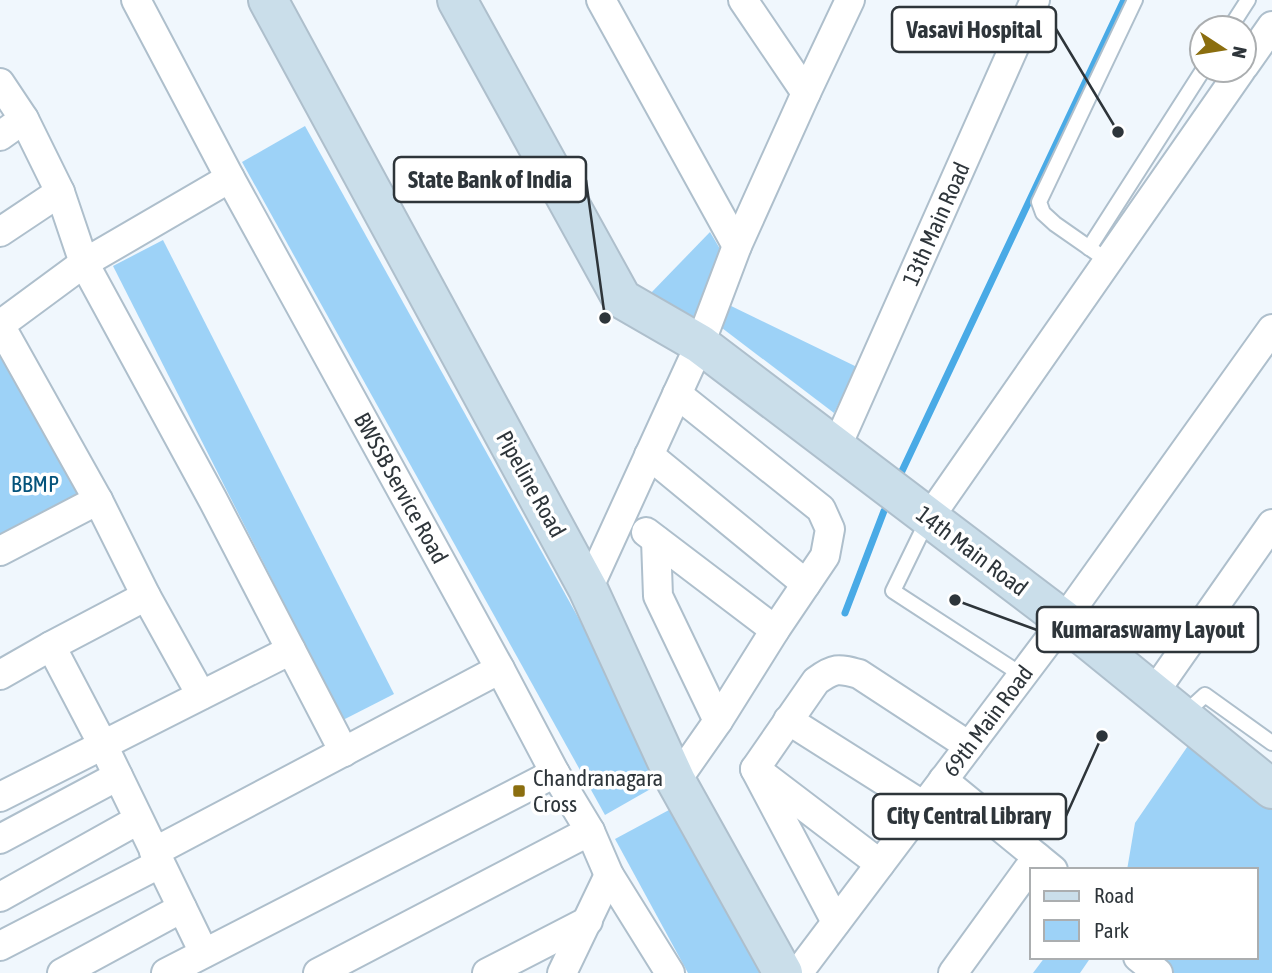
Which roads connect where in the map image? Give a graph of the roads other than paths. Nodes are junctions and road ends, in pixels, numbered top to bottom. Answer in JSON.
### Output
{"nodes":[{"id":1,"x":136,"y":0,"type":"edge"},
{"id":2,"x":268,"y":0,"type":"edge"},
{"id":3,"x":457,"y":0,"type":"edge"},
{"id":4,"x":601,"y":0,"type":"edge"},
{"id":5,"x":743,"y":0,"type":"edge"},
{"id":6,"x":850,"y":0,"type":"edge"},
{"id":7,"x":1035,"y":0,"type":"edge"},
{"id":8,"x":1135,"y":0,"type":"edge"},
{"id":9,"x":1272,"y":26,"type":"edge"},
{"id":10,"x":1258,"y":46,"type":"edge"},
{"id":11,"x":0,"y":83,"type":"edge"},
{"id":12,"x":1195,"y":84,"type":"edge"},
{"id":13,"x":1231,"y":84,"type":"edge"},
{"id":14,"x":806,"y":93,"type":"junction"},
{"id":15,"x":24,"y":119,"type":"junction"},
{"id":16,"x":0,"y":136,"type":"edge"},
{"id":17,"x":230,"y":178,"type":"junction"},
{"id":18,"x":60,"y":192,"type":"junction"},
{"id":19,"x":0,"y":232,"type":"edge"},
{"id":20,"x":737,"y":246,"type":"junction"},
{"id":21,"x":1098,"y":254,"type":"junction"},
{"id":22,"x":84,"y":263,"type":"junction"},
{"id":23,"x":1272,"y":329,"type":"edge"},
{"id":24,"x":700,"y":344,"type":"junction"},
{"id":25,"x":677,"y":394,"type":"junction"},
{"id":26,"x":836,"y":448,"type":"junction"},
{"id":27,"x":649,"y":455,"type":"junction"},
{"id":28,"x":97,"y":500,"type":"junction"},
{"id":29,"x":622,"y":514,"type":"junction"},
{"id":30,"x":929,"y":518,"type":"junction"},
{"id":31,"x":1272,"y":524,"type":"edge"},
{"id":32,"x":656,"y":540,"type":"junction"},
{"id":33,"x":0,"y":551,"type":"edge"},
{"id":34,"x":806,"y":584,"type":"junction"},
{"id":35,"x":588,"y":589,"type":"junction"},
{"id":36,"x":146,"y":596,"type":"junction"},
{"id":37,"x":1064,"y":620,"type":"junction"},
{"id":38,"x":775,"y":630,"type":"junction"},
{"id":39,"x":51,"y":646,"type":"junction"},
{"id":40,"x":291,"y":650,"type":"junction"},
{"id":41,"x":500,"y":669,"type":"junction"},
{"id":42,"x":0,"y":675,"type":"edge"},
{"id":43,"x":1022,"y":675,"type":"junction"},
{"id":44,"x":201,"y":695,"type":"junction"},
{"id":45,"x":1167,"y":705,"type":"junction"},
{"id":46,"x":788,"y":720,"type":"junction"},
{"id":47,"x":718,"y":721,"type":"junction"},
{"id":48,"x":1272,"y":743,"type":"edge"},
{"id":49,"x":103,"y":745,"type":"junction"},
{"id":50,"x":969,"y":746,"type":"junction"},
{"id":51,"x":344,"y":752,"type":"junction"},
{"id":52,"x":755,"y":769,"type":"junction"},
{"id":53,"x":555,"y":773,"type":"junction"},
{"id":54,"x":118,"y":776,"type":"junction"},
{"id":55,"x":943,"y":780,"type":"junction"},
{"id":56,"x":676,"y":781,"type":"junction"},
{"id":57,"x":1272,"y":789,"type":"edge"},
{"id":58,"x":0,"y":797,"type":"edge"},
{"id":59,"x":924,"y":806,"type":"junction"},
{"id":60,"x":138,"y":820,"type":"junction"},
{"id":61,"x":590,"y":831,"type":"junction"},
{"id":62,"x":0,"y":839,"type":"edge"},
{"id":63,"x":157,"y":858,"type":"junction"},
{"id":64,"x":1045,"y":863,"type":"edge"},
{"id":65,"x":880,"y":864,"type":"junction"},
{"id":66,"x":609,"y":875,"type":"junction"},
{"id":67,"x":1030,"y":881,"type":"edge"},
{"id":68,"x":0,"y":897,"type":"edge"},
{"id":69,"x":182,"y":908,"type":"junction"},
{"id":70,"x":588,"y":921,"type":"junction"},
{"id":71,"x":836,"y":922,"type":"junction"},
{"id":72,"x":0,"y":946,"type":"edge"},
{"id":73,"x":204,"y":953,"type":"junction"},
{"id":74,"x":1140,"y":959,"type":"edge"},
{"id":75,"x":62,"y":973,"type":"edge"},
{"id":76,"x":166,"y":973,"type":"edge"},
{"id":77,"x":318,"y":973,"type":"edge"},
{"id":78,"x":487,"y":973,"type":"edge"},
{"id":79,"x":562,"y":973,"type":"edge"},
{"id":80,"x":670,"y":973,"type":"edge"},
{"id":81,"x":783,"y":973,"type":"edge"},
{"id":82,"x":798,"y":973,"type":"edge"},
{"id":83,"x":953,"y":973,"type":"edge"},
{"id":84,"x":1158,"y":973,"type":"edge"}],
"edges":[{"from":1,"to":17,"type":"street","name":"BWSSB Service Road"},
{"from":2,"to":35,"type":"main road","name":"Pipeline Road"},
{"from":3,"to":24,"type":"main road","name":"14th Main Road"},
{"from":4,"to":20,"type":"street"},
{"from":5,"to":14,"type":"street"},
{"from":6,"to":14,"type":"street"},
{"from":7,"to":26,"type":"street","name":"13th Main Road"},
{"from":8,"to":21,"type":"lane"},
{"from":9,"to":10,"type":"street"},
{"from":11,"to":15,"type":"street"},
{"from":12,"to":21,"type":"lane"},
{"from":13,"to":21,"type":"street"},
{"from":14,"to":20,"type":"street"},
{"from":15,"to":16,"type":"street"},
{"from":15,"to":18,"type":"street"},
{"from":17,"to":22,"type":"street"},
{"from":17,"to":41,"type":"street","name":"BWSSB Service Road"},
{"from":18,"to":19,"type":"street"},
{"from":18,"to":22,"type":"street"},
{"from":20,"to":24,"type":"street"},
{"from":21,"to":30,"type":"street"},
{"from":22,"to":28,"type":"street"},
{"from":22,"to":40,"type":"street"},
{"from":23,"to":37,"type":"street","name":"69th Main Road"},
{"from":24,"to":25,"type":"street"},
{"from":24,"to":26,"type":"main road","name":"14th Main Road"},
{"from":25,"to":27,"type":"street"},
{"from":25,"to":34,"type":"street"},
{"from":26,"to":30,"type":"main road","name":"14th Main Road"},
{"from":27,"to":29,"type":"street"},
{"from":27,"to":34,"type":"street"},
{"from":28,"to":33,"type":"street"},
{"from":28,"to":36,"type":"street"},
{"from":29,"to":32,"type":"street"},
{"from":29,"to":35,"type":"street"},
{"from":30,"to":37,"type":"main road","name":"14th Main Road"},
{"from":30,"to":43,"type":"lane"},
{"from":31,"to":45,"type":"street"},
{"from":32,"to":38,"type":"street"},
{"from":32,"to":47,"type":"street"},
{"from":34,"to":38,"type":"street"},
{"from":35,"to":56,"type":"main road","name":"Pipeline Road"},
{"from":36,"to":39,"type":"street"},
{"from":36,"to":44,"type":"street"},
{"from":37,"to":43,"type":"street","name":"69th Main Road"},
{"from":37,"to":45,"type":"main road","name":"14th Main Road"},
{"from":38,"to":47,"type":"street"},
{"from":39,"to":42,"type":"street"},
{"from":39,"to":49,"type":"street"},
{"from":40,"to":44,"type":"street"},
{"from":40,"to":51,"type":"street"},
{"from":41,"to":51,"type":"street"},
{"from":41,"to":53,"type":"street","name":"BWSSB Service Road"},
{"from":43,"to":50,"type":"street","name":"69th Main Road"},
{"from":44,"to":49,"type":"street"},
{"from":45,"to":48,"type":"lane"},
{"from":45,"to":57,"type":"main road","name":"14th Main Road"},
{"from":46,"to":50,"type":"street"},
{"from":46,"to":52,"type":"street"},
{"from":46,"to":59,"type":"street"},
{"from":47,"to":56,"type":"street"},
{"from":49,"to":54,"type":"street"},
{"from":49,"to":58,"type":"street"},
{"from":50,"to":55,"type":"street","name":"69th Main Road"},
{"from":51,"to":63,"type":"street"},
{"from":52,"to":65,"type":"street"},
{"from":52,"to":71,"type":"street"},
{"from":53,"to":61,"type":"street","name":"BWSSB Service Road"},
{"from":53,"to":73,"type":"street"},
{"from":54,"to":60,"type":"street"},
{"from":54,"to":62,"type":"street"},
{"from":55,"to":59,"type":"street","name":"69th Main Road"},
{"from":55,"to":64,"type":"street"},
{"from":56,"to":81,"type":"main road","name":"Pipeline Road"},
{"from":59,"to":65,"type":"street","name":"69th Main Road"},
{"from":60,"to":63,"type":"street"},
{"from":60,"to":68,"type":"street"},
{"from":61,"to":66,"type":"street","name":"BWSSB Service Road"},
{"from":61,"to":77,"type":"street"},
{"from":63,"to":69,"type":"street"},
{"from":63,"to":72,"type":"street"},
{"from":65,"to":71,"type":"street","name":"69th Main Road"},
{"from":66,"to":70,"type":"street"},
{"from":66,"to":80,"type":"street","name":"BWSSB Service Road"},
{"from":67,"to":83,"type":"street"},
{"from":69,"to":73,"type":"street"},
{"from":69,"to":75,"type":"street"},
{"from":70,"to":78,"type":"street"},
{"from":70,"to":79,"type":"street"},
{"from":71,"to":82,"type":"street","name":"69th Main Road"},
{"from":73,"to":76,"type":"street"},
{"from":74,"to":84,"type":"street"}]}
